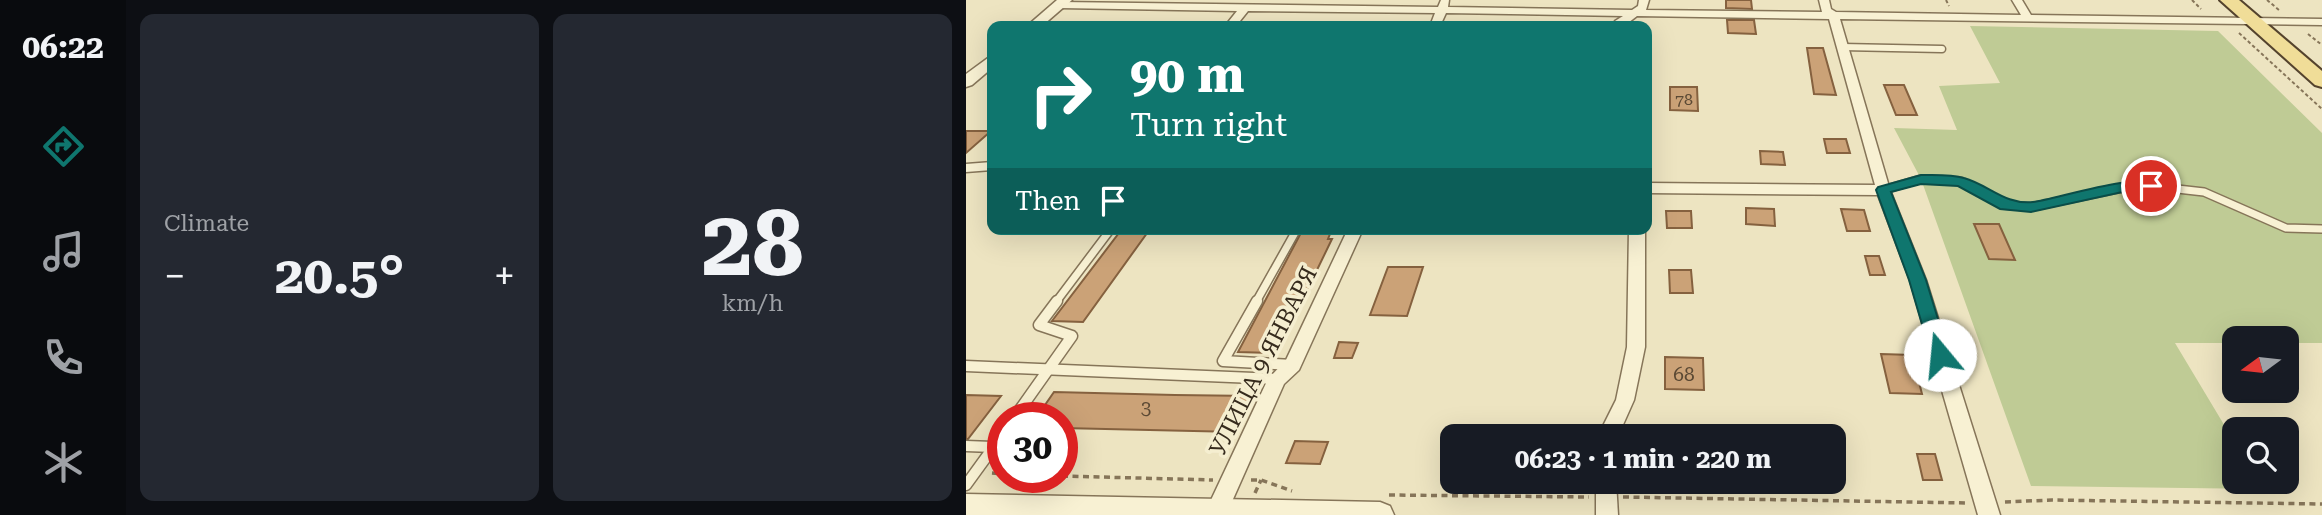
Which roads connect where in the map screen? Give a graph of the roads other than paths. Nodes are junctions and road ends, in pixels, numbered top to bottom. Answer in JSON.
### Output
{"nodes":[{"id":1,"x":1644,"y":0,"type":"edge"},
{"id":2,"x":1824,"y":0,"type":"edge"},
{"id":3,"x":2017,"y":0,"type":"edge"},
{"id":4,"x":2229,"y":0,"type":"edge"},
{"id":5,"x":1062,"y":3,"type":"edge"},
{"id":6,"x":1444,"y":5,"type":"edge"},
{"id":7,"x":1245,"y":8,"type":"junction"},
{"id":8,"x":1630,"y":14,"type":"junction"},
{"id":9,"x":1834,"y":16,"type":"junction"},
{"id":10,"x":2028,"y":19,"type":"junction"},
{"id":11,"x":1040,"y":21,"type":"edge"},
{"id":12,"x":1234,"y":21,"type":"edge"},
{"id":13,"x":1621,"y":21,"type":"edge"},
{"id":14,"x":1634,"y":21,"type":"edge"},
{"id":15,"x":2254,"y":22,"type":"junction"},
{"id":16,"x":2322,"y":22,"type":"edge"},
{"id":17,"x":1842,"y":47,"type":"junction"},
{"id":18,"x":1942,"y":49,"type":"dead end"},
{"id":19,"x":987,"y":65,"type":"edge"},
{"id":20,"x":2322,"y":81,"type":"edge"},
{"id":21,"x":966,"y":82,"type":"edge"},
{"id":22,"x":987,"y":166,"type":"edge"},
{"id":23,"x":966,"y":168,"type":"edge"},
{"id":24,"x":1652,"y":188,"type":"edge"},
{"id":25,"x":1883,"y":190,"type":"junction"},
{"id":26,"x":2322,"y":229,"type":"edge"},
{"id":27,"x":1107,"y":235,"type":"edge"},
{"id":28,"x":1294,"y":235,"type":"edge"},
{"id":29,"x":1353,"y":235,"type":"edge"},
{"id":30,"x":1637,"y":235,"type":"edge"},
{"id":31,"x":1293,"y":365,"type":"junction"},
{"id":32,"x":966,"y":366,"type":"edge"},
{"id":33,"x":1049,"y":369,"type":"junction"},
{"id":34,"x":1277,"y":379,"type":"junction"},
{"id":35,"x":1025,"y":402,"type":"edge"},
{"id":36,"x":1614,"y":424,"type":"edge"},
{"id":37,"x":966,"y":446,"type":"edge"},
{"id":38,"x":987,"y":447,"type":"edge"},
{"id":39,"x":987,"y":455,"type":"edge"},
{"id":40,"x":966,"y":485,"type":"edge"},
{"id":41,"x":1607,"y":494,"type":"edge"},
{"id":42,"x":1380,"y":505,"type":"edge"},
{"id":43,"x":966,"y":507,"type":"edge"},
{"id":44,"x":1215,"y":514,"type":"edge"},
{"id":45,"x":1608,"y":515,"type":"edge"},
{"id":46,"x":1989,"y":515,"type":"edge"}],
"edges":[{"from":1,"to":8,"type":"street"},
{"from":2,"to":9,"type":"street"},
{"from":3,"to":10,"type":"street"},
{"from":4,"to":15,"type":"main road"},
{"from":5,"to":7,"type":"street"},
{"from":5,"to":11,"type":"street"},
{"from":6,"to":7,"type":"street"},
{"from":6,"to":8,"type":"street"},
{"from":7,"to":12,"type":"street"},
{"from":8,"to":9,"type":"street"},
{"from":8,"to":13,"type":"street"},
{"from":8,"to":14,"type":"street"},
{"from":9,"to":10,"type":"street"},
{"from":9,"to":17,"type":"street"},
{"from":10,"to":15,"type":"street"},
{"from":15,"to":16,"type":"street"},
{"from":15,"to":20,"type":"main road"},
{"from":17,"to":18,"type":"lane"},
{"from":17,"to":25,"type":"street"},
{"from":19,"to":21,"type":"street"},
{"from":22,"to":23,"type":"street"},
{"from":24,"to":25,"type":"street"},
{"from":25,"to":26,"type":"lane"},
{"from":25,"to":46,"type":"street"},
{"from":27,"to":33,"type":"lane"},
{"from":28,"to":31,"type":"lane"},
{"from":29,"to":31,"type":"street","name":"УЛИЦА 9 ЯНВАРЯ"},
{"from":30,"to":36,"type":"street"},
{"from":31,"to":34,"type":"street","name":"УЛИЦА 9 ЯНВАРЯ"},
{"from":32,"to":33,"type":"lane"},
{"from":33,"to":34,"type":"lane"},
{"from":33,"to":35,"type":"lane"},
{"from":34,"to":44,"type":"street","name":"УЛИЦА 9 ЯНВАРЯ"},
{"from":37,"to":38,"type":"lane"},
{"from":39,"to":40,"type":"lane"},
{"from":41,"to":45,"type":"street"},
{"from":42,"to":44,"type":"street"},
{"from":43,"to":44,"type":"street"}]}
